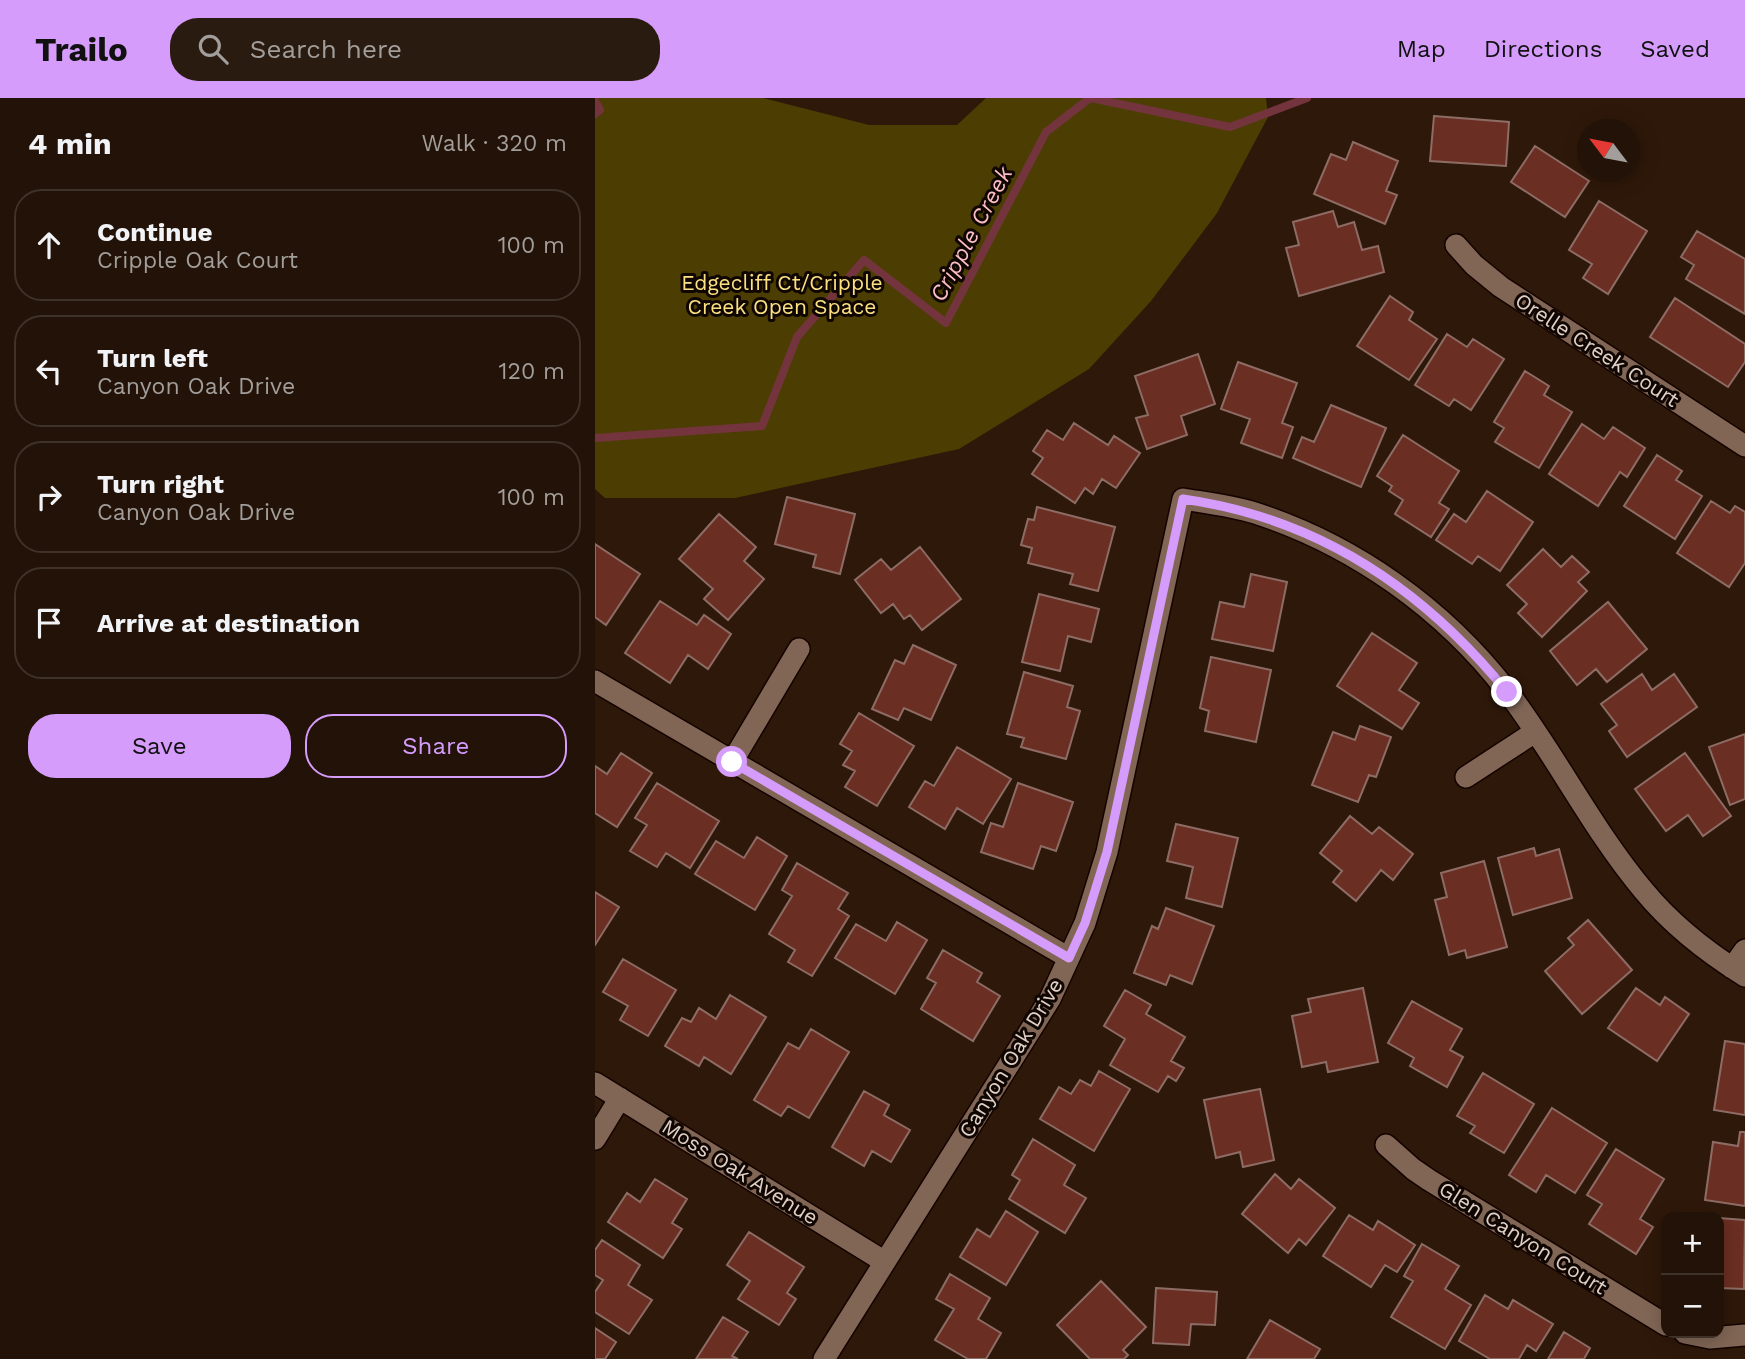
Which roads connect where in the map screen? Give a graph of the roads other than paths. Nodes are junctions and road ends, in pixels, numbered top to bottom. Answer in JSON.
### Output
{"nodes":[{"id":1,"x":1456,"y":245,"type":"dead end"},
{"id":2,"x":1745,"y":446,"type":"edge"},
{"id":3,"x":799,"y":649,"type":"dead end"},
{"id":4,"x":595,"y":681,"type":"edge"},
{"id":5,"x":1535,"y":732,"type":"junction"},
{"id":6,"x":732,"y":762,"type":"junction"},
{"id":7,"x":1466,"y":777,"type":"dead end"},
{"id":8,"x":1745,"y":950,"type":"edge"},
{"id":9,"x":1069,"y":958,"type":"junction"},
{"id":10,"x":1739,"y":972,"type":"edge"},
{"id":11,"x":595,"y":1083,"type":"edge"},
{"id":12,"x":620,"y":1098,"type":"junction"},
{"id":13,"x":595,"y":1139,"type":"edge"},
{"id":14,"x":1386,"y":1145,"type":"dead end"},
{"id":15,"x":884,"y":1262,"type":"junction"},
{"id":16,"x":1661,"y":1322,"type":"edge"},
{"id":17,"x":1745,"y":1335,"type":"edge"},
{"id":18,"x":1724,"y":1337,"type":"edge"},
{"id":19,"x":824,"y":1359,"type":"edge"}],
"edges":[{"from":1,"to":2,"type":"street","name":"Orelle Creek Court"},
{"from":3,"to":6,"type":"street"},
{"from":4,"to":6,"type":"street"},
{"from":5,"to":7,"type":"street"},
{"from":5,"to":9,"type":"street","name":"Canyon Oak Drive"},
{"from":5,"to":10,"type":"street","name":"Canyon Oak Drive"},
{"from":6,"to":9,"type":"street"},
{"from":8,"to":10,"type":"street","name":"Canyon Oak Drive"},
{"from":9,"to":15,"type":"street","name":"Canyon Oak Drive"},
{"from":11,"to":12,"type":"street","name":"Moss Oak Avenue"},
{"from":12,"to":13,"type":"street"},
{"from":12,"to":15,"type":"street","name":"Moss Oak Avenue"},
{"from":14,"to":16,"type":"street","name":"Glen Canyon Court"},
{"from":15,"to":19,"type":"street","name":"Canyon Oak Drive"},
{"from":17,"to":18,"type":"street"}]}
